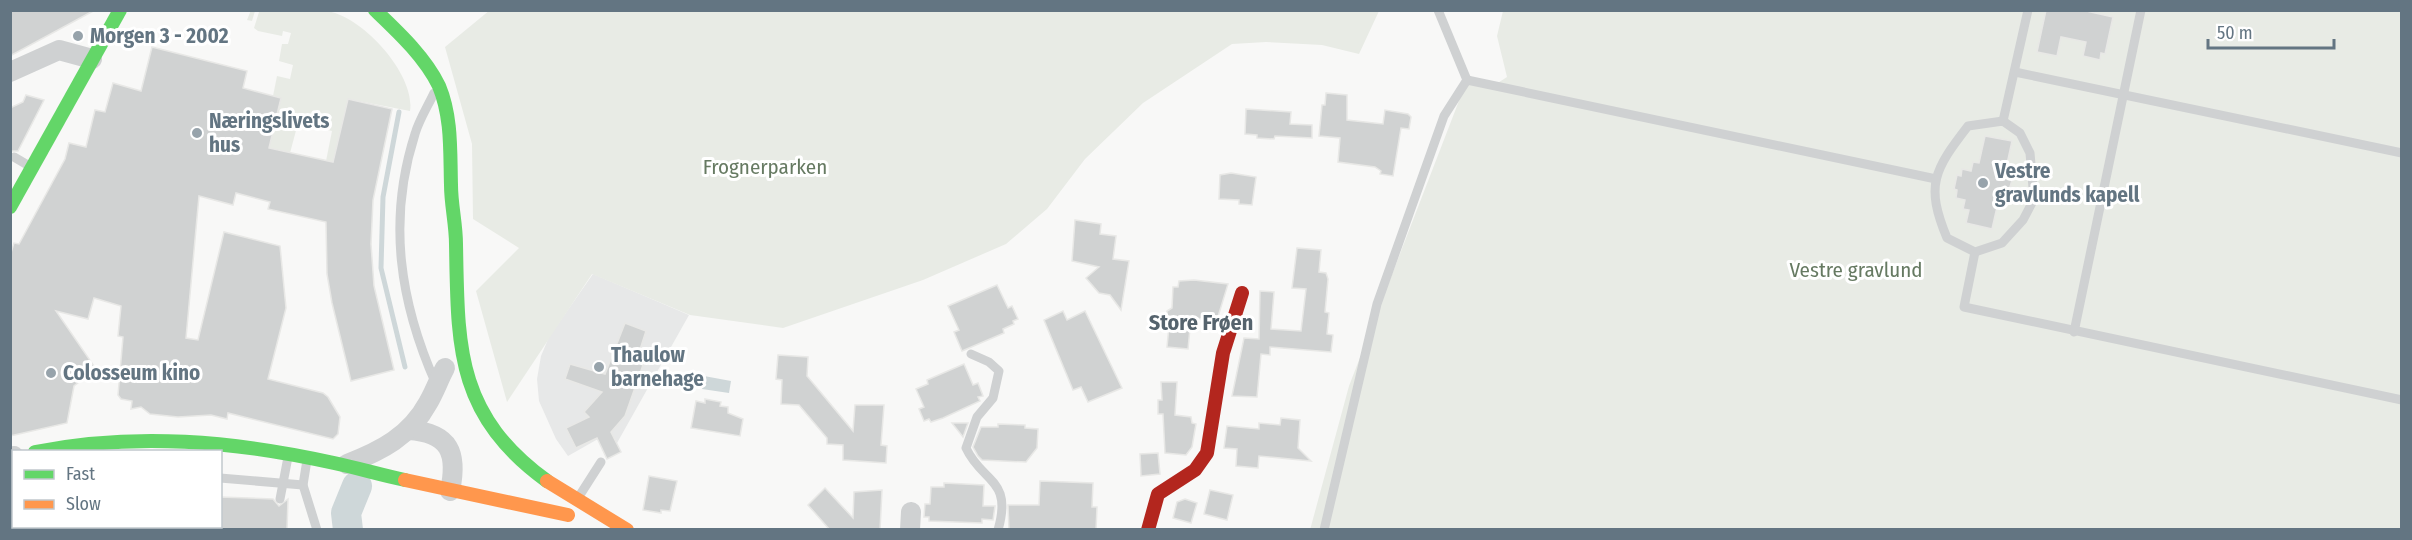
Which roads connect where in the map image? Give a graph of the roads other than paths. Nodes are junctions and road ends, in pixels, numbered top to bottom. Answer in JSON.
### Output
{"nodes":[{"id":1,"x":120,"y":10,"type":"edge"},
{"id":2,"x":375,"y":10,"type":"edge"},
{"id":3,"x":1438,"y":10,"type":"edge"},
{"id":4,"x":2028,"y":10,"type":"edge"},
{"id":5,"x":2141,"y":10,"type":"edge"},
{"id":6,"x":92,"y":59,"type":"junction"},
{"id":7,"x":10,"y":72,"type":"edge"},
{"id":8,"x":2015,"y":72,"type":"junction"},
{"id":9,"x":1467,"y":80,"type":"junction"},
{"id":10,"x":438,"y":85,"type":"junction"},
{"id":11,"x":2124,"y":96,"type":"junction"},
{"id":12,"x":2003,"y":121,"type":"junction"},
{"id":13,"x":2402,"y":153,"type":"edge"},
{"id":14,"x":14,"y":157,"type":"dead end"},
{"id":15,"x":33,"y":168,"type":"junction"},
{"id":16,"x":1936,"y":179,"type":"junction"},
{"id":17,"x":451,"y":186,"type":"junction"},
{"id":18,"x":10,"y":207,"type":"edge"},
{"id":19,"x":441,"y":240,"type":"dead end"},
{"id":20,"x":1975,"y":252,"type":"junction"},
{"id":21,"x":1242,"y":293,"type":"dead end"},
{"id":22,"x":2074,"y":332,"type":"junction"},
{"id":23,"x":971,"y":354,"type":"dead end"},
{"id":24,"x":444,"y":374,"type":"joint"},
{"id":25,"x":2402,"y":400,"type":"edge"},
{"id":26,"x":409,"y":430,"type":"junction"},
{"id":27,"x":203,"y":446,"type":"edge"},
{"id":28,"x":46,"y":450,"type":"edge"},
{"id":29,"x":289,"y":453,"type":"junction"},
{"id":30,"x":308,"y":457,"type":"junction"},
{"id":31,"x":601,"y":462,"type":"dead end"},
{"id":32,"x":347,"y":464,"type":"junction"},
{"id":33,"x":222,"y":478,"type":"edge"},
{"id":34,"x":282,"y":483,"type":"junction"},
{"id":35,"x":303,"y":485,"type":"junction"},
{"id":36,"x":450,"y":490,"type":"junction"},
{"id":37,"x":537,"y":494,"type":"dead end"},
{"id":38,"x":280,"y":499,"type":"dead end"},
{"id":39,"x":576,"y":500,"type":"junction"},
{"id":40,"x":566,"y":519,"type":"junction"},
{"id":41,"x":583,"y":525,"type":"dead end"},
{"id":42,"x":317,"y":530,"type":"edge"},
{"id":43,"x":627,"y":530,"type":"edge"},
{"id":44,"x":998,"y":530,"type":"edge"},
{"id":45,"x":1148,"y":530,"type":"edge"},
{"id":46,"x":1324,"y":530,"type":"edge"}],
"edges":[{"from":1,"to":6,"type":"street"},
{"from":2,"to":10,"type":"street"},
{"from":3,"to":9,"type":"lane"},
{"from":4,"to":8,"type":"lane"},
{"from":5,"to":11,"type":"lane"},
{"from":6,"to":7,"type":"street"},
{"from":6,"to":15,"type":"street"},
{"from":8,"to":11,"type":"lane"},
{"from":8,"to":12,"type":"lane"},
{"from":9,"to":16,"type":"lane"},
{"from":9,"to":46,"type":"lane"},
{"from":10,"to":17,"type":"street"},
{"from":10,"to":24,"type":"lane"},
{"from":11,"to":13,"type":"lane"},
{"from":11,"to":22,"type":"lane"},
{"from":12,"to":16,"type":"lane"},
{"from":12,"to":20,"type":"lane"},
{"from":14,"to":15,"type":"lane"},
{"from":15,"to":18,"type":"street"},
{"from":16,"to":20,"type":"lane"},
{"from":17,"to":19,"type":"street"},
{"from":17,"to":39,"type":"street"},
{"from":20,"to":22,"type":"lane"},
{"from":21,"to":45,"type":"street"},
{"from":22,"to":25,"type":"lane"},
{"from":23,"to":44,"type":"lane"},
{"from":24,"to":26,"type":"street"},
{"from":26,"to":32,"type":"street"},
{"from":26,"to":36,"type":"street"},
{"from":27,"to":28,"type":"street"},
{"from":27,"to":29,"type":"street"},
{"from":29,"to":30,"type":"street"},
{"from":29,"to":34,"type":"lane"},
{"from":30,"to":32,"type":"street"},
{"from":30,"to":35,"type":"lane"},
{"from":31,"to":39,"type":"lane"},
{"from":32,"to":36,"type":"street"},
{"from":33,"to":34,"type":"lane"},
{"from":34,"to":35,"type":"lane"},
{"from":34,"to":38,"type":"lane"},
{"from":35,"to":42,"type":"lane"},
{"from":36,"to":40,"type":"street"},
{"from":37,"to":40,"type":"street"},
{"from":39,"to":40,"type":"lane"},
{"from":39,"to":43,"type":"street"},
{"from":40,"to":41,"type":"street"}]}
